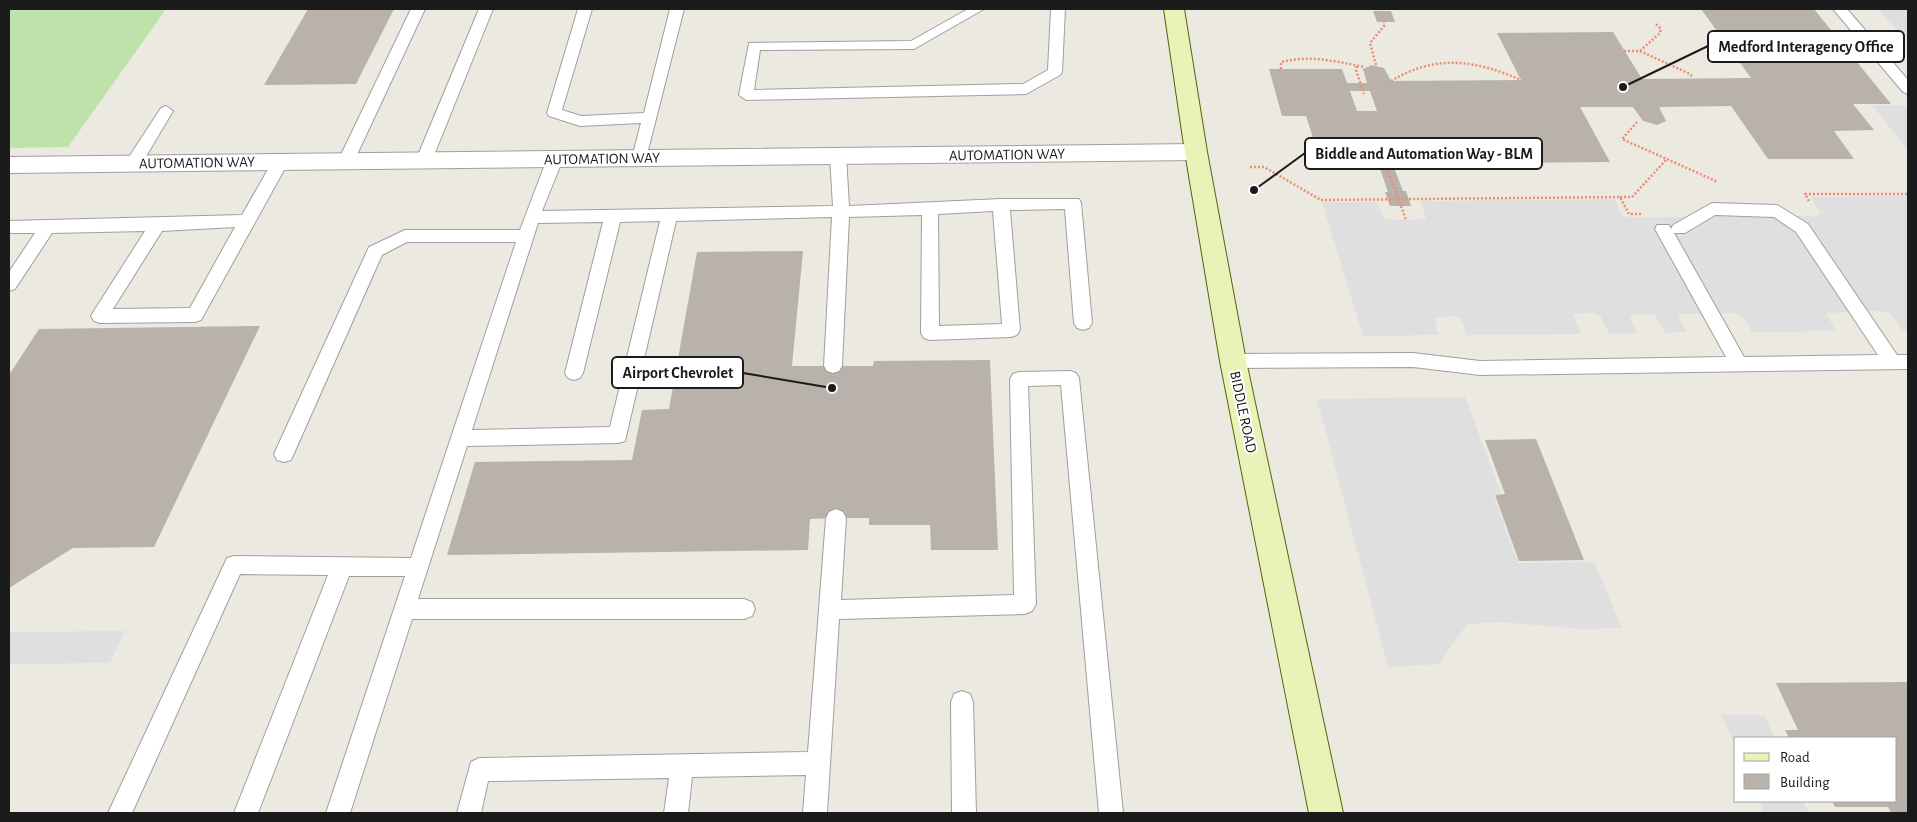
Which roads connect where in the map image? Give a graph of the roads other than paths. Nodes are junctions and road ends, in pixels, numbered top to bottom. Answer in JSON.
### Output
{"nodes":[{"id":1,"x":418,"y":9,"type":"edge"},
{"id":2,"x":486,"y":9,"type":"edge"},
{"id":3,"x":585,"y":9,"type":"edge"},
{"id":4,"x":677,"y":9,"type":"edge"},
{"id":5,"x":977,"y":9,"type":"edge"},
{"id":6,"x":1058,"y":9,"type":"edge"},
{"id":7,"x":1174,"y":9,"type":"edge"},
{"id":8,"x":1840,"y":9,"type":"edge"},
{"id":9,"x":1908,"y":89,"type":"edge"},
{"id":10,"x":166,"y":112,"type":"dead end"},
{"id":11,"x":650,"y":118,"type":"junction"},
{"id":12,"x":1196,"y":152,"type":"junction"},
{"id":13,"x":838,"y":156,"type":"junction"},
{"id":14,"x":640,"y":158,"type":"junction"},
{"id":15,"x":555,"y":159,"type":"junction"},
{"id":16,"x":424,"y":160,"type":"junction"},
{"id":17,"x":346,"y":161,"type":"junction"},
{"id":18,"x":281,"y":162,"type":"junction"},
{"id":19,"x":133,"y":164,"type":"junction"},
{"id":20,"x":9,"y":165,"type":"edge"},
{"id":21,"x":1001,"y":205,"type":"junction"},
{"id":22,"x":930,"y":209,"type":"junction"},
{"id":23,"x":841,"y":210,"type":"junction"},
{"id":24,"x":612,"y":216,"type":"junction"},
{"id":25,"x":669,"y":216,"type":"junction"},
{"id":26,"x":532,"y":217,"type":"junction"},
{"id":27,"x":247,"y":221,"type":"junction"},
{"id":28,"x":157,"y":225,"type":"junction"},
{"id":29,"x":47,"y":226,"type":"junction"},
{"id":30,"x":9,"y":227,"type":"edge"},
{"id":31,"x":526,"y":236,"type":"junction"},
{"id":32,"x":9,"y":285,"type":"edge"},
{"id":33,"x":1083,"y":323,"type":"dead end"},
{"id":34,"x":1233,"y":361,"type":"junction"},
{"id":35,"x":1901,"y":363,"type":"edge"},
{"id":36,"x":1740,"y":364,"type":"junction"},
{"id":37,"x":833,"y":366,"type":"dead end"},
{"id":38,"x":574,"y":373,"type":"dead end"},
{"id":39,"x":460,"y":438,"type":"junction"},
{"id":40,"x":284,"y":454,"type":"dead end"},
{"id":41,"x":836,"y":518,"type":"dead end"},
{"id":42,"x":342,"y":566,"type":"junction"},
{"id":43,"x":417,"y":567,"type":"junction"},
{"id":44,"x":744,"y":608,"type":"dead end"},
{"id":45,"x":404,"y":609,"type":"junction"},
{"id":46,"x":829,"y":610,"type":"junction"},
{"id":47,"x":962,"y":702,"type":"dead end"},
{"id":48,"x":819,"y":763,"type":"junction"},
{"id":49,"x":682,"y":766,"type":"junction"},
{"id":50,"x":120,"y":813,"type":"edge"},
{"id":51,"x":246,"y":813,"type":"edge"},
{"id":52,"x":338,"y":813,"type":"edge"},
{"id":53,"x":469,"y":813,"type":"edge"},
{"id":54,"x":676,"y":813,"type":"edge"},
{"id":55,"x":815,"y":813,"type":"edge"},
{"id":56,"x":964,"y":813,"type":"edge"},
{"id":57,"x":1111,"y":813,"type":"edge"},
{"id":58,"x":1326,"y":813,"type":"edge"}],
"edges":[{"from":1,"to":17,"type":"lane"},
{"from":2,"to":16,"type":"lane"},
{"from":3,"to":11,"type":"lane"},
{"from":4,"to":11,"type":"lane"},
{"from":5,"to":6,"type":"lane"},
{"from":7,"to":12,"type":"main road","name":"BIDDLE ROAD"},
{"from":8,"to":9,"type":"lane"},
{"from":10,"to":19,"type":"lane"},
{"from":11,"to":14,"type":"lane"},
{"from":12,"to":13,"type":"street","name":"AUTOMATION WAY"},
{"from":12,"to":34,"type":"main road","name":"BIDDLE ROAD"},
{"from":13,"to":14,"type":"street","name":"AUTOMATION WAY"},
{"from":13,"to":23,"type":"lane"},
{"from":14,"to":15,"type":"street","name":"AUTOMATION WAY"},
{"from":15,"to":16,"type":"street","name":"AUTOMATION WAY"},
{"from":15,"to":26,"type":"lane"},
{"from":16,"to":17,"type":"street","name":"AUTOMATION WAY"},
{"from":17,"to":18,"type":"street","name":"AUTOMATION WAY"},
{"from":18,"to":19,"type":"street","name":"AUTOMATION WAY"},
{"from":18,"to":27,"type":"lane"},
{"from":19,"to":20,"type":"street","name":"AUTOMATION WAY"},
{"from":21,"to":22,"type":"lane"},
{"from":21,"to":22,"type":"lane"},
{"from":21,"to":33,"type":"lane"},
{"from":22,"to":23,"type":"lane"},
{"from":23,"to":25,"type":"lane"},
{"from":23,"to":37,"type":"lane"},
{"from":24,"to":25,"type":"lane"},
{"from":24,"to":26,"type":"lane"},
{"from":24,"to":38,"type":"lane"},
{"from":25,"to":39,"type":"lane"},
{"from":26,"to":31,"type":"lane"},
{"from":27,"to":28,"type":"lane"},
{"from":27,"to":28,"type":"lane"},
{"from":28,"to":29,"type":"lane"},
{"from":29,"to":30,"type":"lane"},
{"from":29,"to":32,"type":"lane"},
{"from":31,"to":39,"type":"lane"},
{"from":31,"to":40,"type":"lane"},
{"from":34,"to":36,"type":"lane"},
{"from":34,"to":58,"type":"main road","name":"BIDDLE ROAD"},
{"from":35,"to":36,"type":"lane"},
{"from":35,"to":36,"type":"lane"},
{"from":39,"to":43,"type":"lane"},
{"from":41,"to":46,"type":"lane"},
{"from":42,"to":43,"type":"lane"},
{"from":42,"to":50,"type":"lane"},
{"from":42,"to":51,"type":"lane"},
{"from":43,"to":45,"type":"lane"},
{"from":44,"to":45,"type":"lane"},
{"from":45,"to":52,"type":"lane"},
{"from":46,"to":48,"type":"lane"},
{"from":46,"to":57,"type":"lane"},
{"from":47,"to":56,"type":"lane"},
{"from":48,"to":49,"type":"lane"},
{"from":48,"to":55,"type":"lane"},
{"from":49,"to":53,"type":"lane"},
{"from":49,"to":54,"type":"lane"}]}
